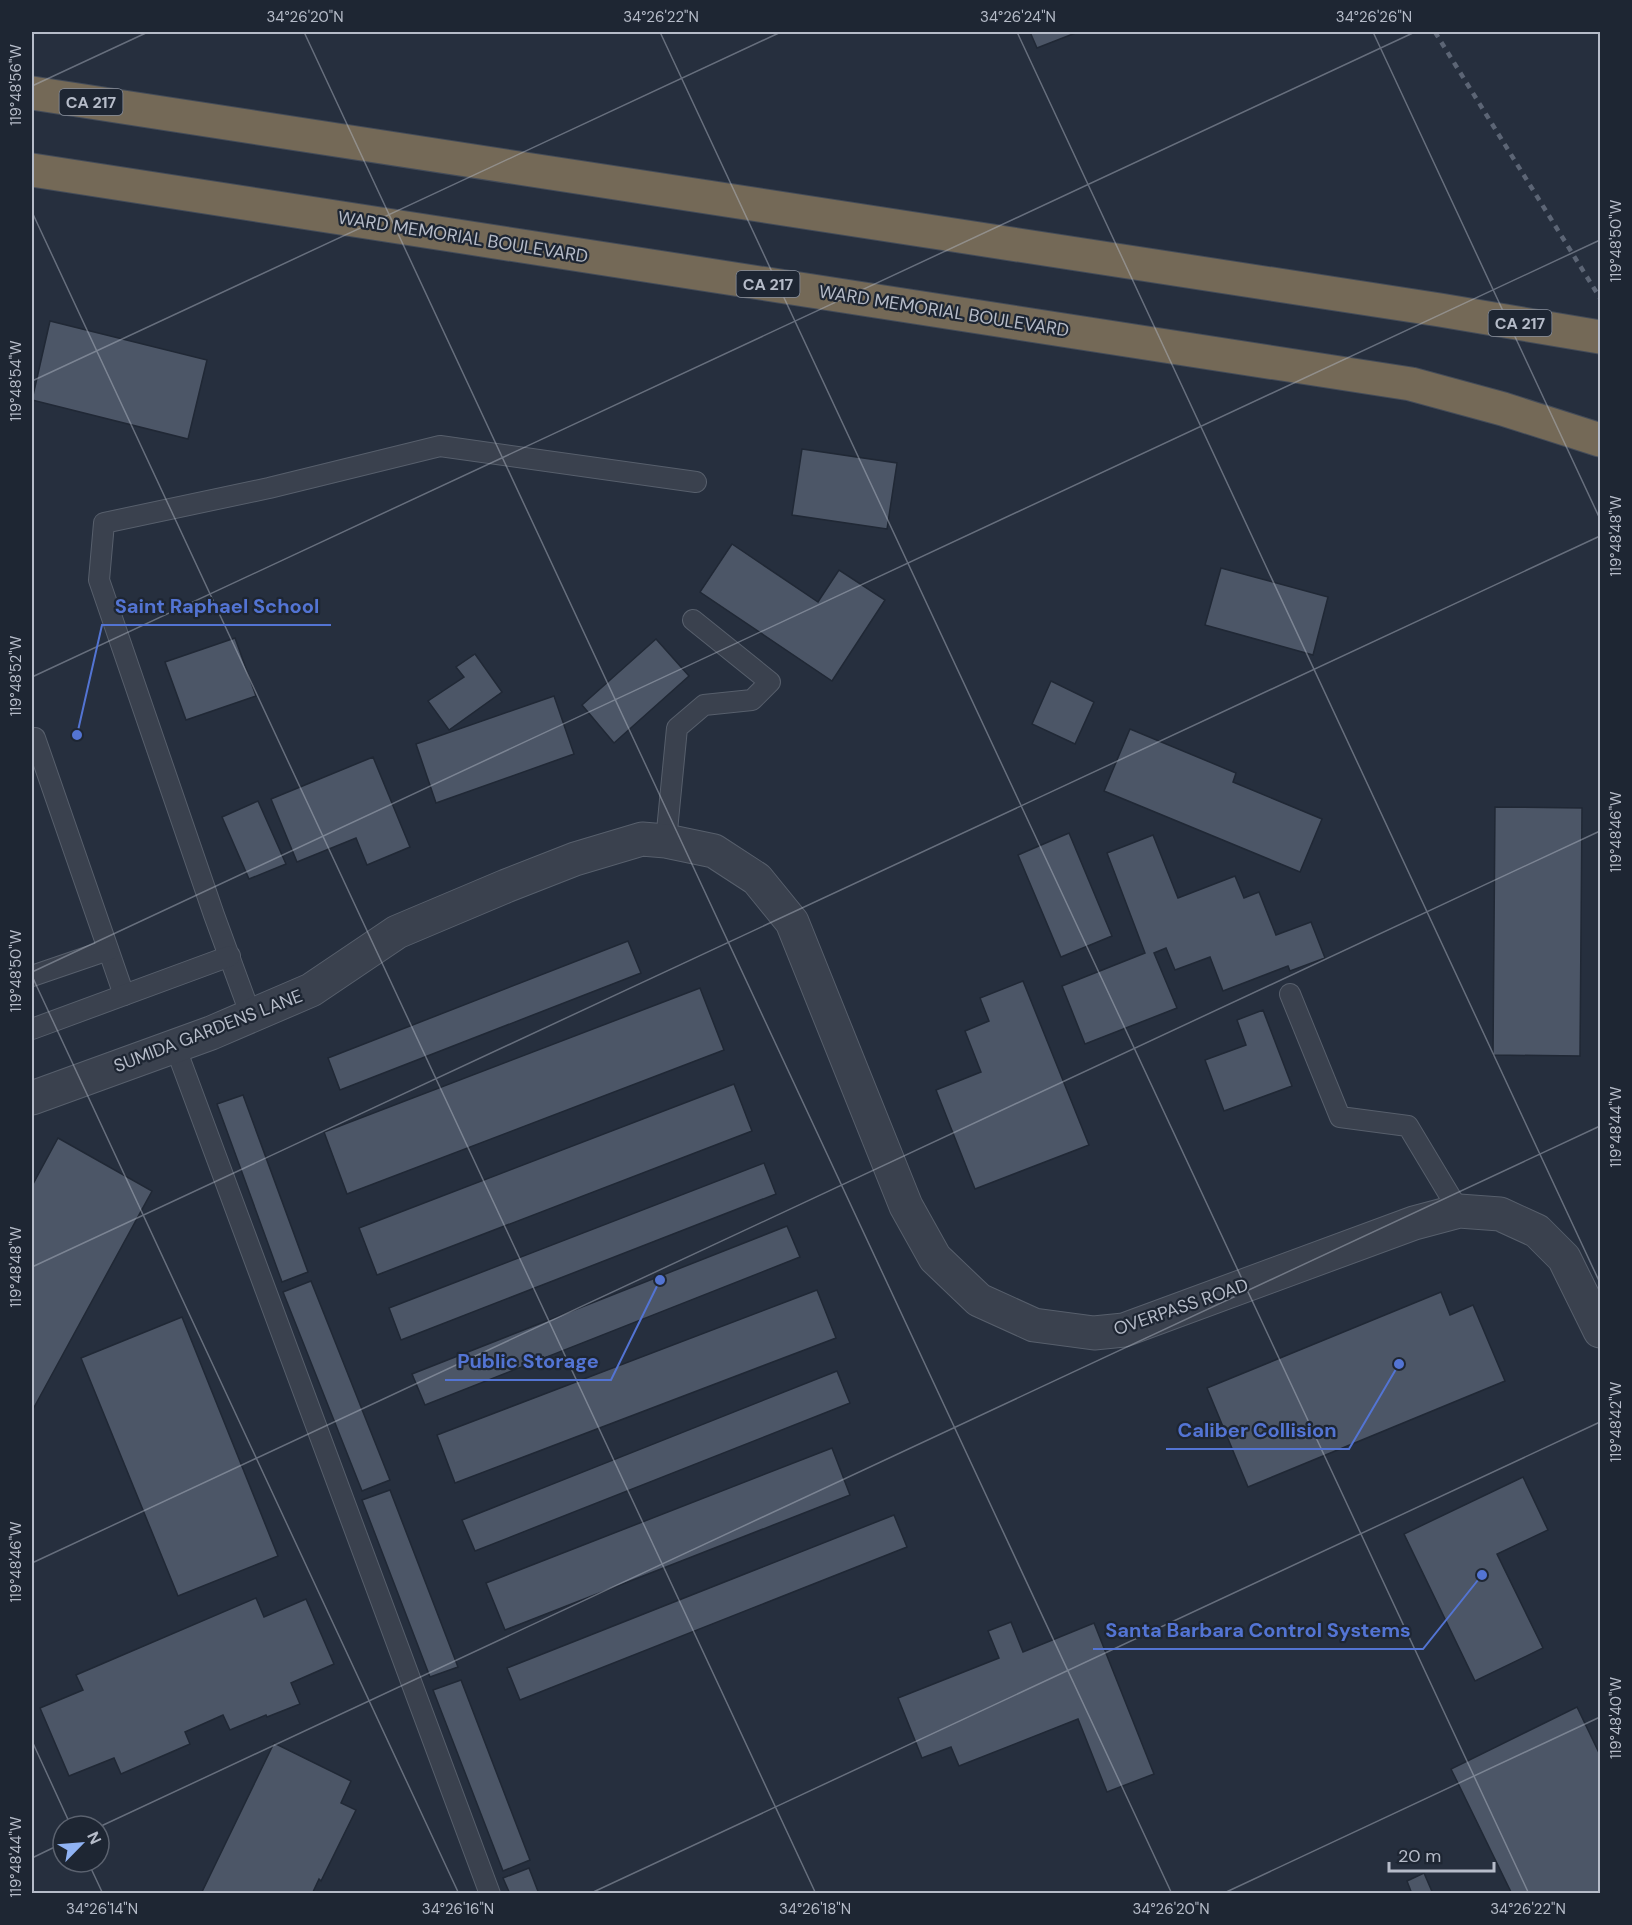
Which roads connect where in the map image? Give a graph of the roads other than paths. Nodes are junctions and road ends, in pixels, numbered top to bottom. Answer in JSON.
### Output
{"nodes":[{"id":1,"x":32,"y":72,"type":"edge"},
{"id":2,"x":32,"y":93,"type":"edge"},
{"id":3,"x":151,"y":111,"type":"junction"},
{"id":4,"x":32,"y":170,"type":"edge"},
{"id":5,"x":1600,"y":337,"type":"edge"},
{"id":6,"x":1600,"y":440,"type":"edge"},
{"id":7,"x":696,"y":482,"type":"dead end"},
{"id":8,"x":693,"y":620,"type":"dead end"},
{"id":9,"x":35,"y":738,"type":"dead end"},
{"id":10,"x":654,"y":840,"type":"junction"},
{"id":11,"x":108,"y":950,"type":"junction"},
{"id":12,"x":230,"y":956,"type":"junction"},
{"id":13,"x":32,"y":976,"type":"edge"},
{"id":14,"x":1290,"y":994,"type":"dead end"},
{"id":15,"x":124,"y":995,"type":"junction"},
{"id":16,"x":251,"y":1016,"type":"junction"},
{"id":17,"x":32,"y":1029,"type":"edge"},
{"id":18,"x":175,"y":1046,"type":"junction"},
{"id":19,"x":32,"y":1098,"type":"edge"},
{"id":20,"x":1459,"y":1211,"type":"junction"},
{"id":21,"x":1600,"y":1331,"type":"edge"},
{"id":22,"x":490,"y":1893,"type":"edge"}],
"edges":[{"from":1,"to":3,"type":"highway"},
{"from":2,"to":3,"type":"highway","number":"CA 217"},
{"from":3,"to":5,"type":"highway","number":"CA 217"},
{"from":4,"to":6,"type":"highway","name":"WARD MEMORIAL BOULEVARD","number":"CA 217"},
{"from":7,"to":12,"type":"lane"},
{"from":8,"to":10,"type":"lane"},
{"from":9,"to":11,"type":"lane"},
{"from":10,"to":16,"type":"street","name":"SUMIDA GARDENS LANE"},
{"from":10,"to":20,"type":"street","name":"OVERPASS ROAD"},
{"from":11,"to":13,"type":"lane"},
{"from":11,"to":15,"type":"lane"},
{"from":12,"to":15,"type":"lane"},
{"from":12,"to":16,"type":"lane"},
{"from":14,"to":20,"type":"lane"},
{"from":15,"to":17,"type":"lane"},
{"from":16,"to":18,"type":"street","name":"SUMIDA GARDENS LANE"},
{"from":18,"to":19,"type":"street","name":"SUMIDA GARDENS LANE"},
{"from":18,"to":22,"type":"lane"},
{"from":20,"to":21,"type":"street","name":"OVERPASS ROAD"}]}
